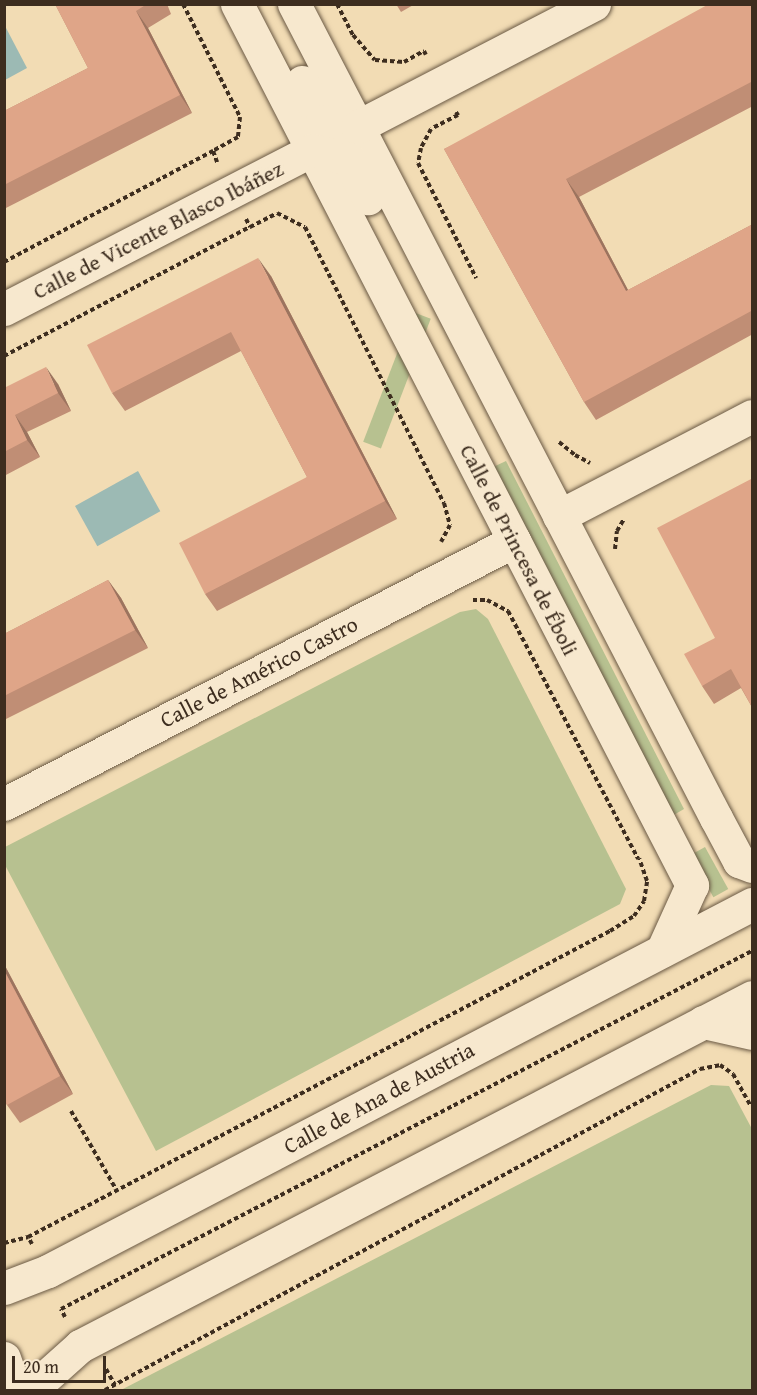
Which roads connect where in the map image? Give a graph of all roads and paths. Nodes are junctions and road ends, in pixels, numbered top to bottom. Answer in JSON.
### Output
{"nodes":[{"id":1,"x":183,"y":4,"type":"edge"},
{"id":2,"x":238,"y":4,"type":"edge"},
{"id":3,"x":294,"y":4,"type":"edge"},
{"id":4,"x":337,"y":4,"type":"edge"},
{"id":5,"x":594,"y":4,"type":"edge"},
{"id":6,"x":441,"y":84,"type":"junction"},
{"id":7,"x":357,"y":128,"type":"junction"},
{"id":8,"x":312,"y":150,"type":"junction"},
{"id":9,"x":213,"y":151,"type":"junction"},
{"id":10,"x":229,"y":193,"type":"junction"},
{"id":11,"x":250,"y":227,"type":"junction"},
{"id":12,"x":4,"y":262,"type":"edge"},
{"id":13,"x":481,"y":288,"type":"dead end"},
{"id":14,"x":445,"y":297,"type":"junction"},
{"id":15,"x":4,"y":309,"type":"edge"},
{"id":16,"x":4,"y":356,"type":"edge"},
{"id":17,"x":753,"y":416,"type":"edge"},
{"id":18,"x":557,"y":440,"type":"dead end"},
{"id":19,"x":595,"y":465,"type":"dead end"},
{"id":20,"x":629,"y":511,"type":"dead end"},
{"id":21,"x":559,"y":516,"type":"junction"},
{"id":22,"x":514,"y":541,"type":"junction"},
{"id":23,"x":436,"y":550,"type":"dead end"},
{"id":24,"x":620,"y":559,"type":"dead end"},
{"id":25,"x":470,"y":599,"type":"dead end"},
{"id":26,"x":4,"y":804,"type":"edge"},
{"id":27,"x":646,"y":854,"type":"dead end"},
{"id":28,"x":638,"y":859,"type":"junction"},
{"id":29,"x":753,"y":866,"type":"edge"},
{"id":30,"x":753,"y":904,"type":"edge"},
{"id":31,"x":662,"y":951,"type":"junction"},
{"id":32,"x":753,"y":951,"type":"edge"},
{"id":33,"x":753,"y":997,"type":"edge"},
{"id":34,"x":703,"y":1022,"type":"junction"},
{"id":35,"x":753,"y":1033,"type":"edge"},
{"id":36,"x":489,"y":1074,"type":"dead end"},
{"id":37,"x":494,"y":1084,"type":"junction"},
{"id":38,"x":499,"y":1092,"type":"dead end"},
{"id":39,"x":751,"y":1106,"type":"dead end"},
{"id":40,"x":71,"y":1111,"type":"dead end"},
{"id":41,"x":117,"y":1191,"type":"junction"},
{"id":42,"x":28,"y":1237,"type":"junction"},
{"id":43,"x":4,"y":1243,"type":"edge"},
{"id":44,"x":34,"y":1248,"type":"dead end"},
{"id":45,"x":4,"y":1288,"type":"edge"},
{"id":46,"x":62,"y":1295,"type":"dead end"},
{"id":47,"x":68,"y":1305,"type":"junction"},
{"id":48,"x":61,"y":1309,"type":"dead end"},
{"id":49,"x":72,"y":1313,"type":"dead end"},
{"id":50,"x":4,"y":1358,"type":"edge"},
{"id":51,"x":101,"y":1361,"type":"dead end"},
{"id":52,"x":115,"y":1385,"type":"junction"},
{"id":53,"x":15,"y":1390,"type":"edge"},
{"id":54,"x":31,"y":1390,"type":"edge"},
{"id":55,"x":105,"y":1390,"type":"edge"}],
"edges":[{"from":1,"to":9,"type":"path"},
{"from":2,"to":7,"type":"street","name":"Calle de Princesa de Éboli"},
{"from":2,"to":8,"type":"street","name":"Calle de Princesa de Éboli"},
{"from":3,"to":7,"type":"street"},
{"from":4,"to":6,"type":"path"},
{"from":5,"to":6,"type":"street"},
{"from":6,"to":7,"type":"street"},
{"from":6,"to":13,"type":"path"},
{"from":7,"to":14,"type":"street"},
{"from":8,"to":10,"type":"street","name":"Calle de Vicente Blasco Ibáñez"},
{"from":8,"to":14,"type":"street"},
{"from":8,"to":22,"type":"street","name":"Calle de Princesa de Éboli"},
{"from":9,"to":10,"type":"path"},
{"from":9,"to":12,"type":"path"},
{"from":10,"to":11,"type":"path"},
{"from":10,"to":15,"type":"street","name":"Calle de Vicente Blasco Ibáñez"},
{"from":11,"to":16,"type":"path"},
{"from":11,"to":23,"type":"path"},
{"from":14,"to":21,"type":"street"},
{"from":17,"to":21,"type":"street"},
{"from":18,"to":19,"type":"path"},
{"from":20,"to":24,"type":"path"},
{"from":21,"to":29,"type":"street"},
{"from":22,"to":26,"type":"street","name":"Calle de Américo Castro"},
{"from":22,"to":31,"type":"street","name":"Calle de Princesa de Éboli"},
{"from":25,"to":28,"type":"path"},
{"from":27,"to":28,"type":"path"},
{"from":28,"to":41,"type":"path"},
{"from":30,"to":31,"type":"street","name":"Calle de Ana de Austria"},
{"from":31,"to":45,"type":"street","name":"Calle de Ana de Austria"},
{"from":32,"to":37,"type":"path"},
{"from":33,"to":34,"type":"street"},
{"from":34,"to":35,"type":"street"},
{"from":34,"to":54,"type":"street"},
{"from":36,"to":37,"type":"path"},
{"from":37,"to":38,"type":"path"},
{"from":37,"to":47,"type":"path"},
{"from":39,"to":52,"type":"path"},
{"from":40,"to":41,"type":"path"},
{"from":41,"to":42,"type":"path"},
{"from":42,"to":43,"type":"path"},
{"from":42,"to":44,"type":"path"},
{"from":46,"to":47,"type":"path"},
{"from":47,"to":48,"type":"path"},
{"from":47,"to":49,"type":"path"},
{"from":50,"to":53,"type":"street"},
{"from":51,"to":52,"type":"path"},
{"from":52,"to":55,"type":"path"}]}
